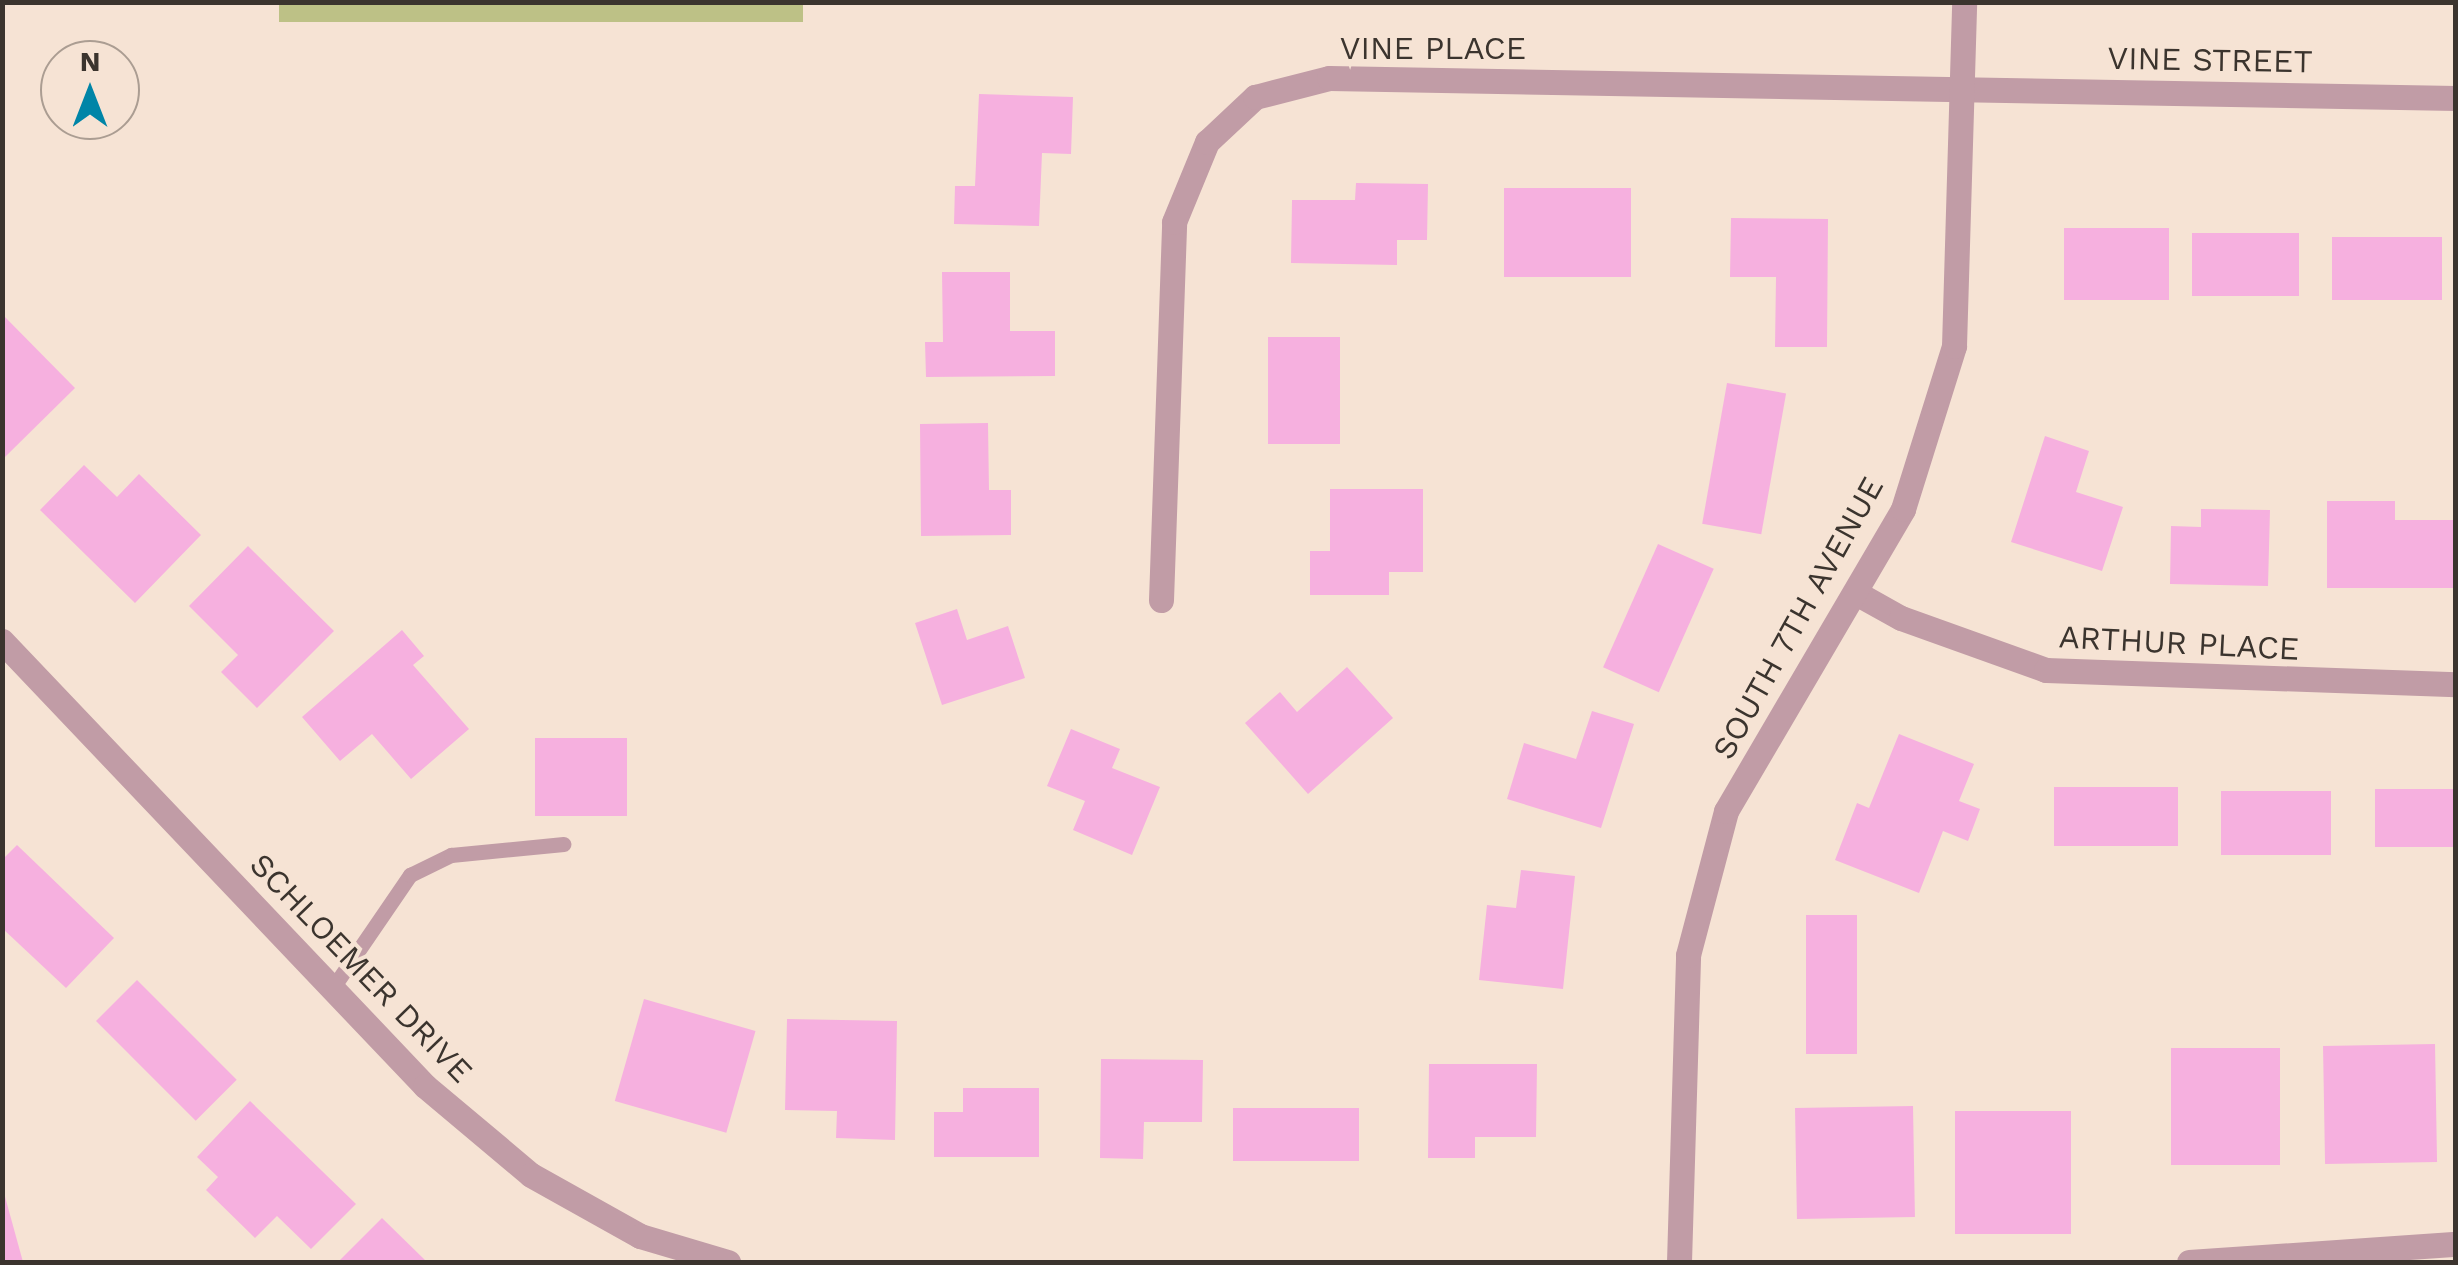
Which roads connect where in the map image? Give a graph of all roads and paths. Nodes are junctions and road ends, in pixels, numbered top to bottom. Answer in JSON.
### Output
{"nodes":[{"id":1,"x":1964,"y":2,"type":"edge"},
{"id":2,"x":1963,"y":87,"type":"junction"},
{"id":3,"x":2456,"y":98,"type":"edge"},
{"id":4,"x":1856,"y":592,"type":"junction"},
{"id":5,"x":1161,"y":600,"type":"dead end"},
{"id":6,"x":2,"y":641,"type":"edge"},
{"id":7,"x":2456,"y":684,"type":"edge"},
{"id":8,"x":563,"y":844,"type":"dead end"},
{"id":9,"x":334,"y":986,"type":"junction"},
{"id":10,"x":2456,"y":1244,"type":"edge"},
{"id":11,"x":728,"y":1262,"type":"edge"},
{"id":12,"x":1678,"y":1262,"type":"edge"},
{"id":13,"x":2189,"y":1262,"type":"edge"}],
"edges":[{"from":1,"to":2,"type":"street","name":"SOUTH 7TH AVENUE"},
{"from":2,"to":3,"type":"street","name":"VINE STREET"},
{"from":2,"to":4,"type":"street","name":"SOUTH 7TH AVENUE"},
{"from":2,"to":5,"type":"street","name":"VINE PLACE"},
{"from":4,"to":7,"type":"street","name":"ARTHUR PLACE"},
{"from":4,"to":12,"type":"street","name":"SOUTH 7TH AVENUE"},
{"from":6,"to":9,"type":"street","name":"SCHLOEMER DRIVE"},
{"from":8,"to":9,"type":"lane"},
{"from":9,"to":11,"type":"street","name":"SCHLOEMER DRIVE"},
{"from":10,"to":13,"type":"street"}]}
